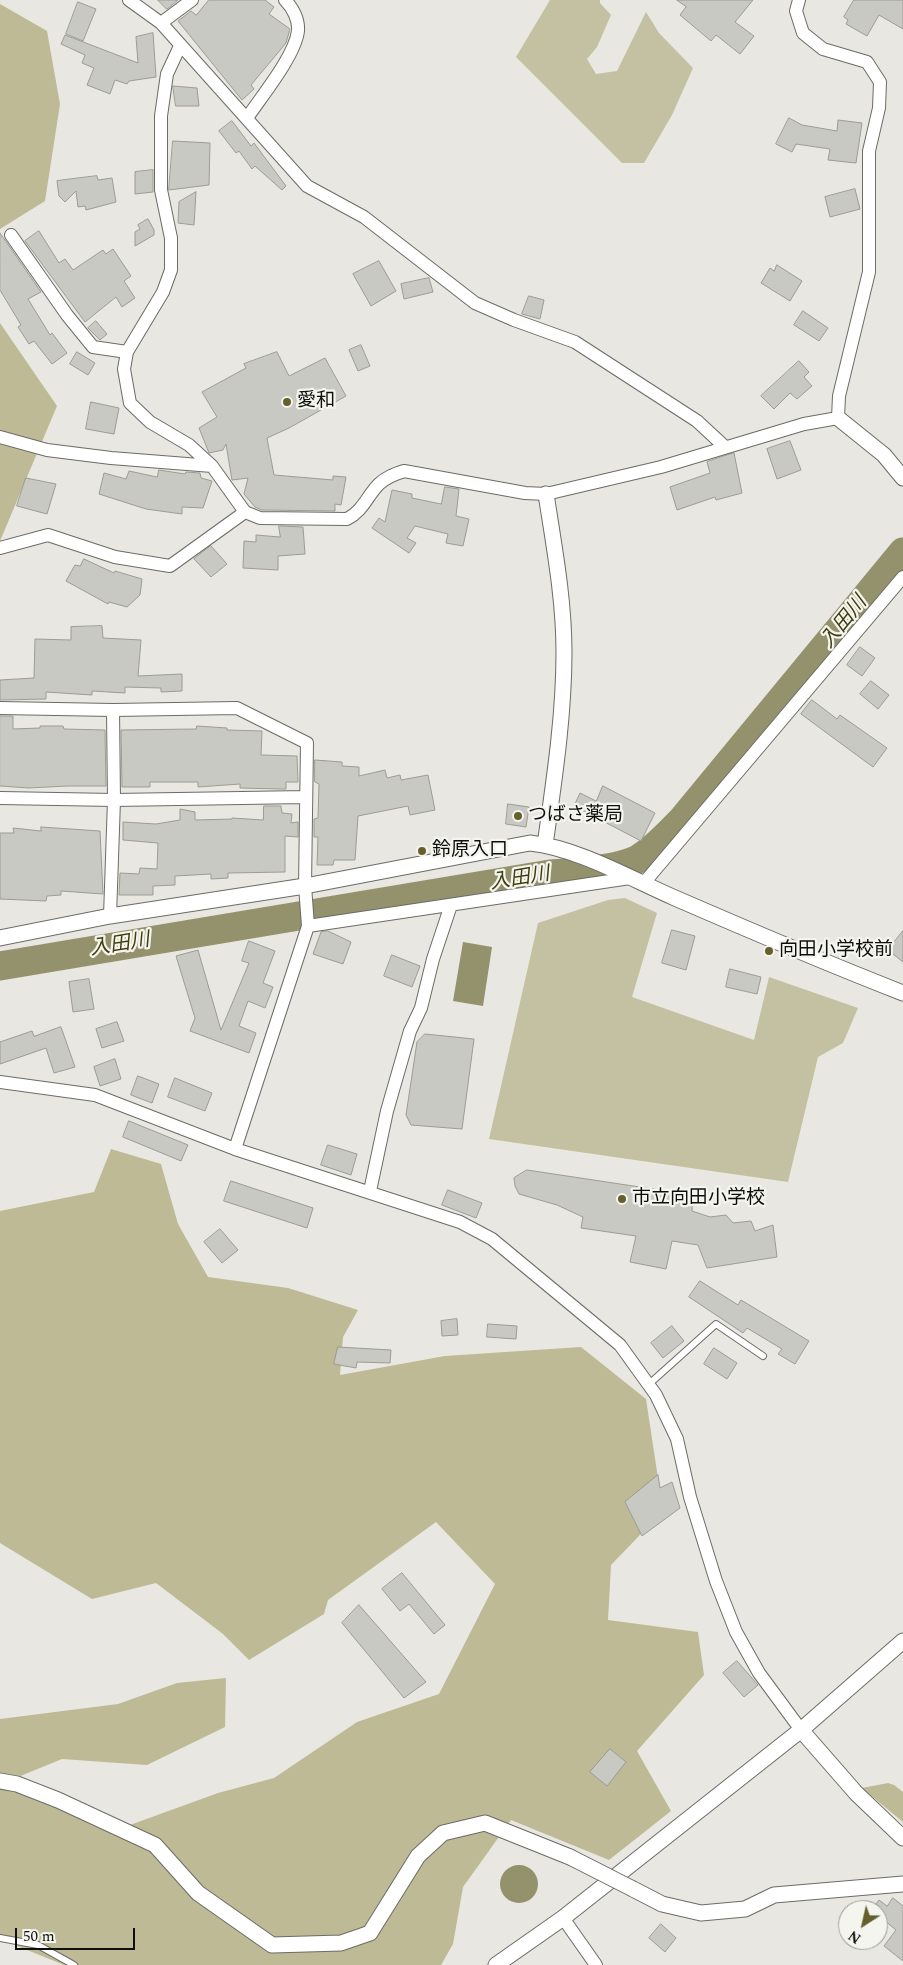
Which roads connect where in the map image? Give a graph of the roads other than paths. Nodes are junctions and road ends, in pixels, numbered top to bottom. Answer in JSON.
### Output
{"nodes":[{"id":1,"x":129,"y":0,"type":"edge"},
{"id":2,"x":192,"y":0,"type":"edge"},
{"id":3,"x":285,"y":0,"type":"edge"},
{"id":4,"x":799,"y":0,"type":"edge"},
{"id":5,"x":162,"y":23,"type":"junction"},
{"id":6,"x":180,"y":46,"type":"junction"},
{"id":7,"x":247,"y":118,"type":"junction"},
{"id":8,"x":11,"y":235,"type":"dead end"},
{"id":9,"x":128,"y":352,"type":"junction"},
{"id":10,"x":838,"y":418,"type":"junction"},
{"id":11,"x":0,"y":437,"type":"edge"},
{"id":12,"x":725,"y":447,"type":"junction"},
{"id":13,"x":212,"y":466,"type":"junction"},
{"id":14,"x":903,"y":478,"type":"edge"},
{"id":15,"x":546,"y":494,"type":"junction"},
{"id":16,"x":245,"y":512,"type":"junction"},
{"id":17,"x":0,"y":548,"type":"edge"},
{"id":18,"x":903,"y":577,"type":"edge"},
{"id":19,"x":0,"y":708,"type":"edge"},
{"id":20,"x":113,"y":710,"type":"junction"},
{"id":21,"x":306,"y":797,"type":"junction"},
{"id":22,"x":0,"y":798,"type":"edge"},
{"id":23,"x":114,"y":800,"type":"junction"},
{"id":24,"x":545,"y":845,"type":"junction"},
{"id":25,"x":636,"y":881,"type":"junction"},
{"id":26,"x":305,"y":893,"type":"junction"},
{"id":27,"x":451,"y":905,"type":"junction"},
{"id":28,"x":110,"y":916,"type":"junction"},
{"id":29,"x":308,"y":923,"type":"junction"},
{"id":30,"x":0,"y":938,"type":"edge"},
{"id":31,"x":903,"y":993,"type":"edge"},
{"id":32,"x":0,"y":1082,"type":"edge"},
{"id":33,"x":235,"y":1149,"type":"junction"},
{"id":34,"x":370,"y":1191,"type":"junction"},
{"id":35,"x":763,"y":1356,"type":"dead end"},
{"id":36,"x":648,"y":1385,"type":"junction"},
{"id":37,"x":903,"y":1641,"type":"edge"},
{"id":38,"x":801,"y":1730,"type":"junction"},
{"id":39,"x":0,"y":1781,"type":"edge"},
{"id":40,"x":903,"y":1838,"type":"edge"},
{"id":41,"x":903,"y":1884,"type":"edge"},
{"id":42,"x":563,"y":1918,"type":"junction"},
{"id":43,"x":0,"y":1938,"type":"edge"},
{"id":44,"x":74,"y":1965,"type":"edge"},
{"id":45,"x":496,"y":1965,"type":"edge"},
{"id":46,"x":596,"y":1965,"type":"edge"}],
"edges":[{"from":1,"to":5,"type":"street"},
{"from":2,"to":5,"type":"street"},
{"from":3,"to":7,"type":"street"},
{"from":4,"to":10,"type":"street"},
{"from":5,"to":6,"type":"street"},
{"from":6,"to":7,"type":"street"},
{"from":6,"to":9,"type":"street"},
{"from":7,"to":12,"type":"street"},
{"from":8,"to":9,"type":"street"},
{"from":9,"to":13,"type":"street"},
{"from":10,"to":12,"type":"street"},
{"from":10,"to":14,"type":"street"},
{"from":11,"to":13,"type":"street"},
{"from":12,"to":15,"type":"street"},
{"from":13,"to":16,"type":"street"},
{"from":15,"to":16,"type":"street"},
{"from":15,"to":24,"type":"street"},
{"from":16,"to":17,"type":"street"},
{"from":18,"to":25,"type":"street"},
{"from":19,"to":20,"type":"street"},
{"from":20,"to":21,"type":"street"},
{"from":20,"to":23,"type":"street"},
{"from":21,"to":23,"type":"street"},
{"from":21,"to":26,"type":"street"},
{"from":22,"to":23,"type":"street"},
{"from":23,"to":28,"type":"street"},
{"from":24,"to":25,"type":"street"},
{"from":24,"to":26,"type":"street"},
{"from":25,"to":27,"type":"street"},
{"from":25,"to":31,"type":"street"},
{"from":26,"to":28,"type":"street"},
{"from":26,"to":29,"type":"street"},
{"from":27,"to":29,"type":"street"},
{"from":27,"to":34,"type":"street"},
{"from":28,"to":30,"type":"street"},
{"from":29,"to":33,"type":"street"},
{"from":32,"to":33,"type":"street"},
{"from":33,"to":34,"type":"street"},
{"from":34,"to":36,"type":"street"},
{"from":35,"to":36,"type":"lane"},
{"from":36,"to":38,"type":"street"},
{"from":37,"to":38,"type":"street"},
{"from":38,"to":40,"type":"street"},
{"from":38,"to":42,"type":"street"},
{"from":39,"to":41,"type":"street","bridge":true},
{"from":42,"to":45,"type":"street"},
{"from":42,"to":46,"type":"street"},
{"from":43,"to":44,"type":"lane"}]}
